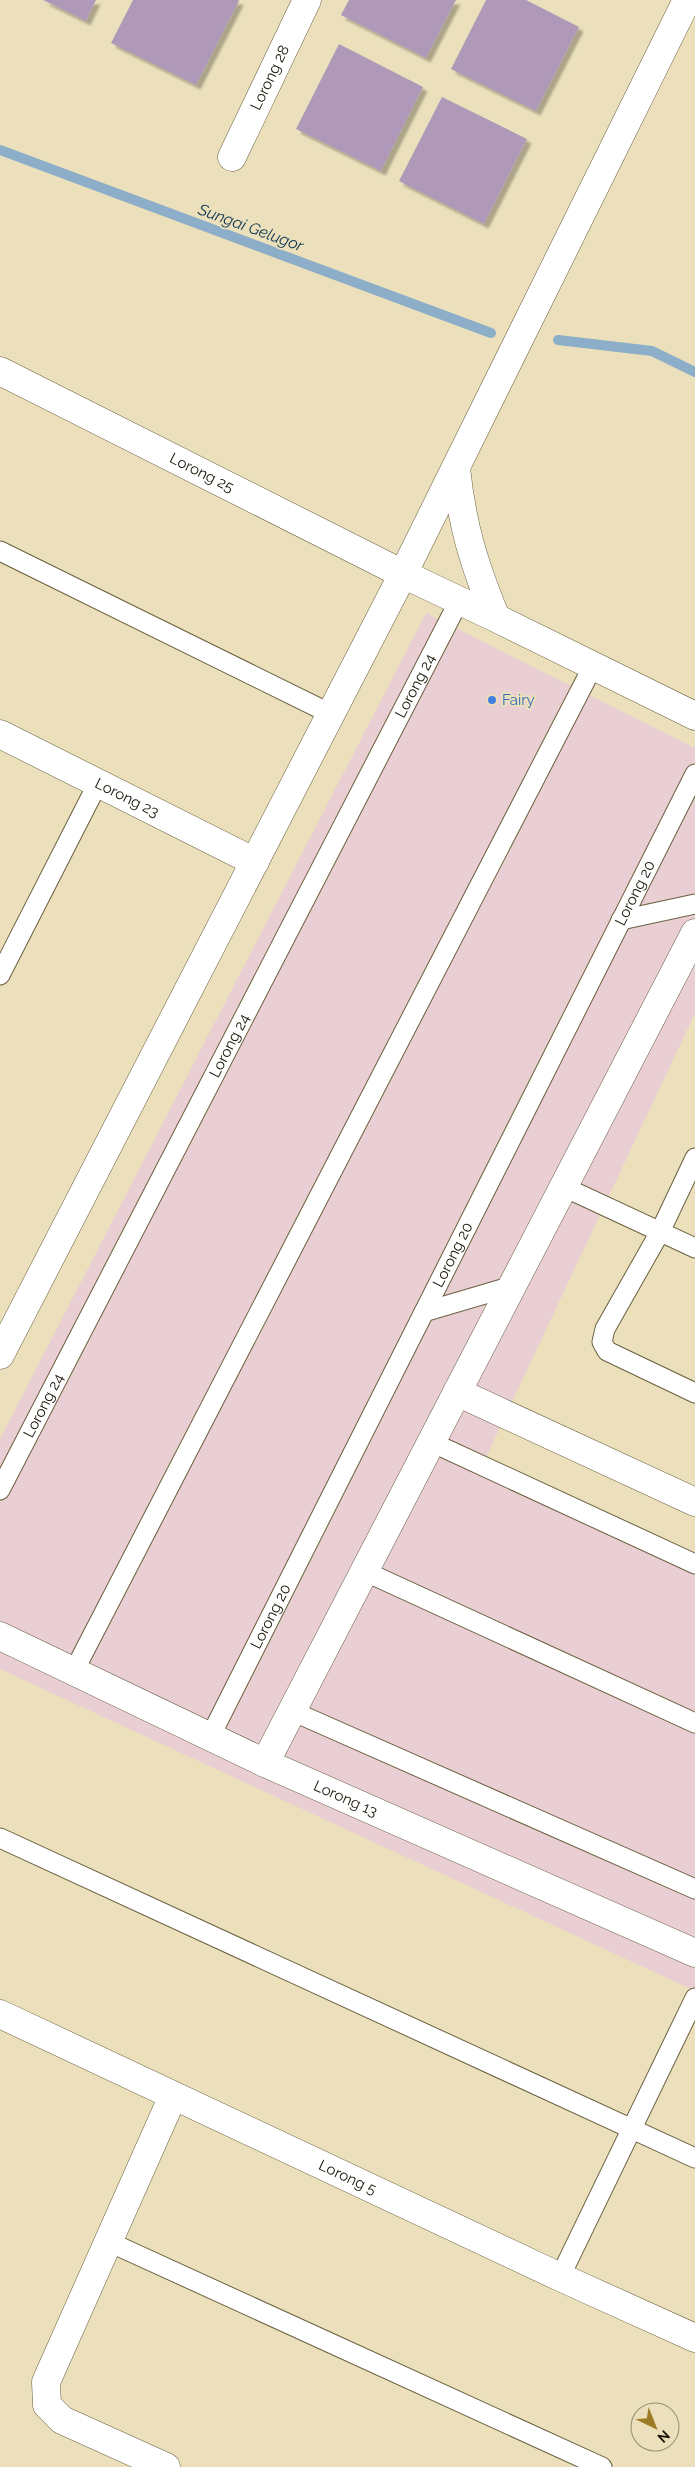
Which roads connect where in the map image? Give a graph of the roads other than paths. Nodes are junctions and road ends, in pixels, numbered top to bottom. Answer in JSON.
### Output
{"nodes":[{"id":1,"x":307,"y":0,"type":"edge"},
{"id":2,"x":687,"y":0,"type":"edge"},
{"id":3,"x":232,"y":157,"type":"dead end"},
{"id":4,"x":0,"y":371,"type":"edge"},
{"id":5,"x":456,"y":468,"type":"junction"},
{"id":6,"x":0,"y":551,"type":"edge"},
{"id":7,"x":403,"y":574,"type":"junction"},
{"id":8,"x":459,"y":601,"type":"junction"},
{"id":9,"x":496,"y":618,"type":"junction"},
{"id":10,"x":593,"y":666,"type":"junction"},
{"id":11,"x":331,"y":714,"type":"junction"},
{"id":12,"x":695,"y":716,"type":"edge"},
{"id":13,"x":0,"y":734,"type":"edge"},
{"id":14,"x":695,"y":774,"type":"edge"},
{"id":15,"x":98,"y":783,"type":"junction"},
{"id":16,"x":255,"y":862,"type":"junction"},
{"id":17,"x":695,"y":904,"type":"edge"},
{"id":18,"x":621,"y":920,"type":"junction"},
{"id":19,"x":695,"y":933,"type":"edge"},
{"id":20,"x":0,"y":975,"type":"edge"},
{"id":21,"x":695,"y":1158,"type":"edge"},
{"id":22,"x":564,"y":1187,"type":"junction"},
{"id":23,"x":660,"y":1232,"type":"junction"},
{"id":24,"x":695,"y":1248,"type":"edge"},
{"id":25,"x":512,"y":1286,"type":"junction"},
{"id":26,"x":424,"y":1312,"type":"junction"},
{"id":27,"x":0,"y":1355,"type":"edge"},
{"id":28,"x":693,"y":1386,"type":"edge"},
{"id":29,"x":457,"y":1392,"type":"junction"},
{"id":30,"x":431,"y":1442,"type":"junction"},
{"id":31,"x":0,"y":1490,"type":"edge"},
{"id":32,"x":695,"y":1502,"type":"edge"},
{"id":33,"x":695,"y":1564,"type":"edge"},
{"id":34,"x":364,"y":1571,"type":"junction"},
{"id":35,"x":0,"y":1636,"type":"edge"},
{"id":36,"x":74,"y":1671,"type":"junction"},
{"id":37,"x":292,"y":1710,"type":"junction"},
{"id":38,"x":695,"y":1723,"type":"edge"},
{"id":39,"x":210,"y":1737,"type":"junction"},
{"id":40,"x":265,"y":1763,"type":"junction"},
{"id":41,"x":0,"y":1838,"type":"edge"},
{"id":42,"x":695,"y":1889,"type":"edge"},
{"id":43,"x":695,"y":1953,"type":"edge"},
{"id":44,"x":695,"y":1998,"type":"edge"},
{"id":45,"x":0,"y":2014,"type":"edge"},
{"id":46,"x":173,"y":2096,"type":"junction"},
{"id":47,"x":632,"y":2129,"type":"junction"},
{"id":48,"x":695,"y":2158,"type":"edge"},
{"id":49,"x":107,"y":2241,"type":"junction"},
{"id":50,"x":560,"y":2277,"type":"junction"},
{"id":51,"x":695,"y":2338,"type":"edge"},
{"id":52,"x":166,"y":2467,"type":"edge"},
{"id":53,"x":602,"y":2467,"type":"edge"}],
"edges":[{"from":1,"to":3,"type":"street","name":"Lorong 28"},
{"from":2,"to":5,"type":"street"},
{"from":4,"to":7,"type":"street","name":"Lorong 25"},
{"from":5,"to":7,"type":"street"},
{"from":5,"to":9,"type":"street"},
{"from":6,"to":11,"type":"lane"},
{"from":7,"to":8,"type":"street","name":"Lorong 25"},
{"from":7,"to":11,"type":"street"},
{"from":8,"to":9,"type":"street","name":"Lorong 25"},
{"from":8,"to":31,"type":"lane","name":"Lorong 24"},
{"from":9,"to":10,"type":"street","name":"Lorong 25"},
{"from":10,"to":12,"type":"street","name":"Lorong 25"},
{"from":10,"to":36,"type":"lane"},
{"from":11,"to":16,"type":"street"},
{"from":13,"to":15,"type":"street","name":"Lorong 23"},
{"from":14,"to":18,"type":"lane","name":"Lorong 20"},
{"from":15,"to":16,"type":"street","name":"Lorong 23"},
{"from":15,"to":20,"type":"lane"},
{"from":16,"to":27,"type":"street"},
{"from":17,"to":18,"type":"lane"},
{"from":18,"to":26,"type":"lane","name":"Lorong 20"},
{"from":19,"to":22,"type":"street"},
{"from":21,"to":23,"type":"lane"},
{"from":22,"to":23,"type":"lane"},
{"from":22,"to":25,"type":"street"},
{"from":23,"to":24,"type":"lane"},
{"from":23,"to":28,"type":"lane"},
{"from":25,"to":26,"type":"lane"},
{"from":25,"to":29,"type":"street"},
{"from":26,"to":39,"type":"lane","name":"Lorong 20"},
{"from":29,"to":30,"type":"street"},
{"from":29,"to":32,"type":"street"},
{"from":30,"to":33,"type":"lane"},
{"from":30,"to":34,"type":"street"},
{"from":34,"to":37,"type":"street"},
{"from":34,"to":38,"type":"lane"},
{"from":35,"to":36,"type":"street","name":"Lorong 13"},
{"from":36,"to":39,"type":"street","name":"Lorong 13"},
{"from":37,"to":40,"type":"street"},
{"from":37,"to":42,"type":"lane"},
{"from":39,"to":40,"type":"street","name":"Lorong 13"},
{"from":40,"to":43,"type":"street","name":"Lorong 13"},
{"from":41,"to":47,"type":"lane"},
{"from":44,"to":47,"type":"lane"},
{"from":45,"to":46,"type":"street","name":"Lorong 5"},
{"from":46,"to":49,"type":"street"},
{"from":46,"to":50,"type":"street","name":"Lorong 5"},
{"from":47,"to":48,"type":"lane"},
{"from":47,"to":50,"type":"lane"},
{"from":49,"to":52,"type":"street"},
{"from":49,"to":53,"type":"lane"},
{"from":50,"to":51,"type":"street","name":"Lorong 5"}]}
